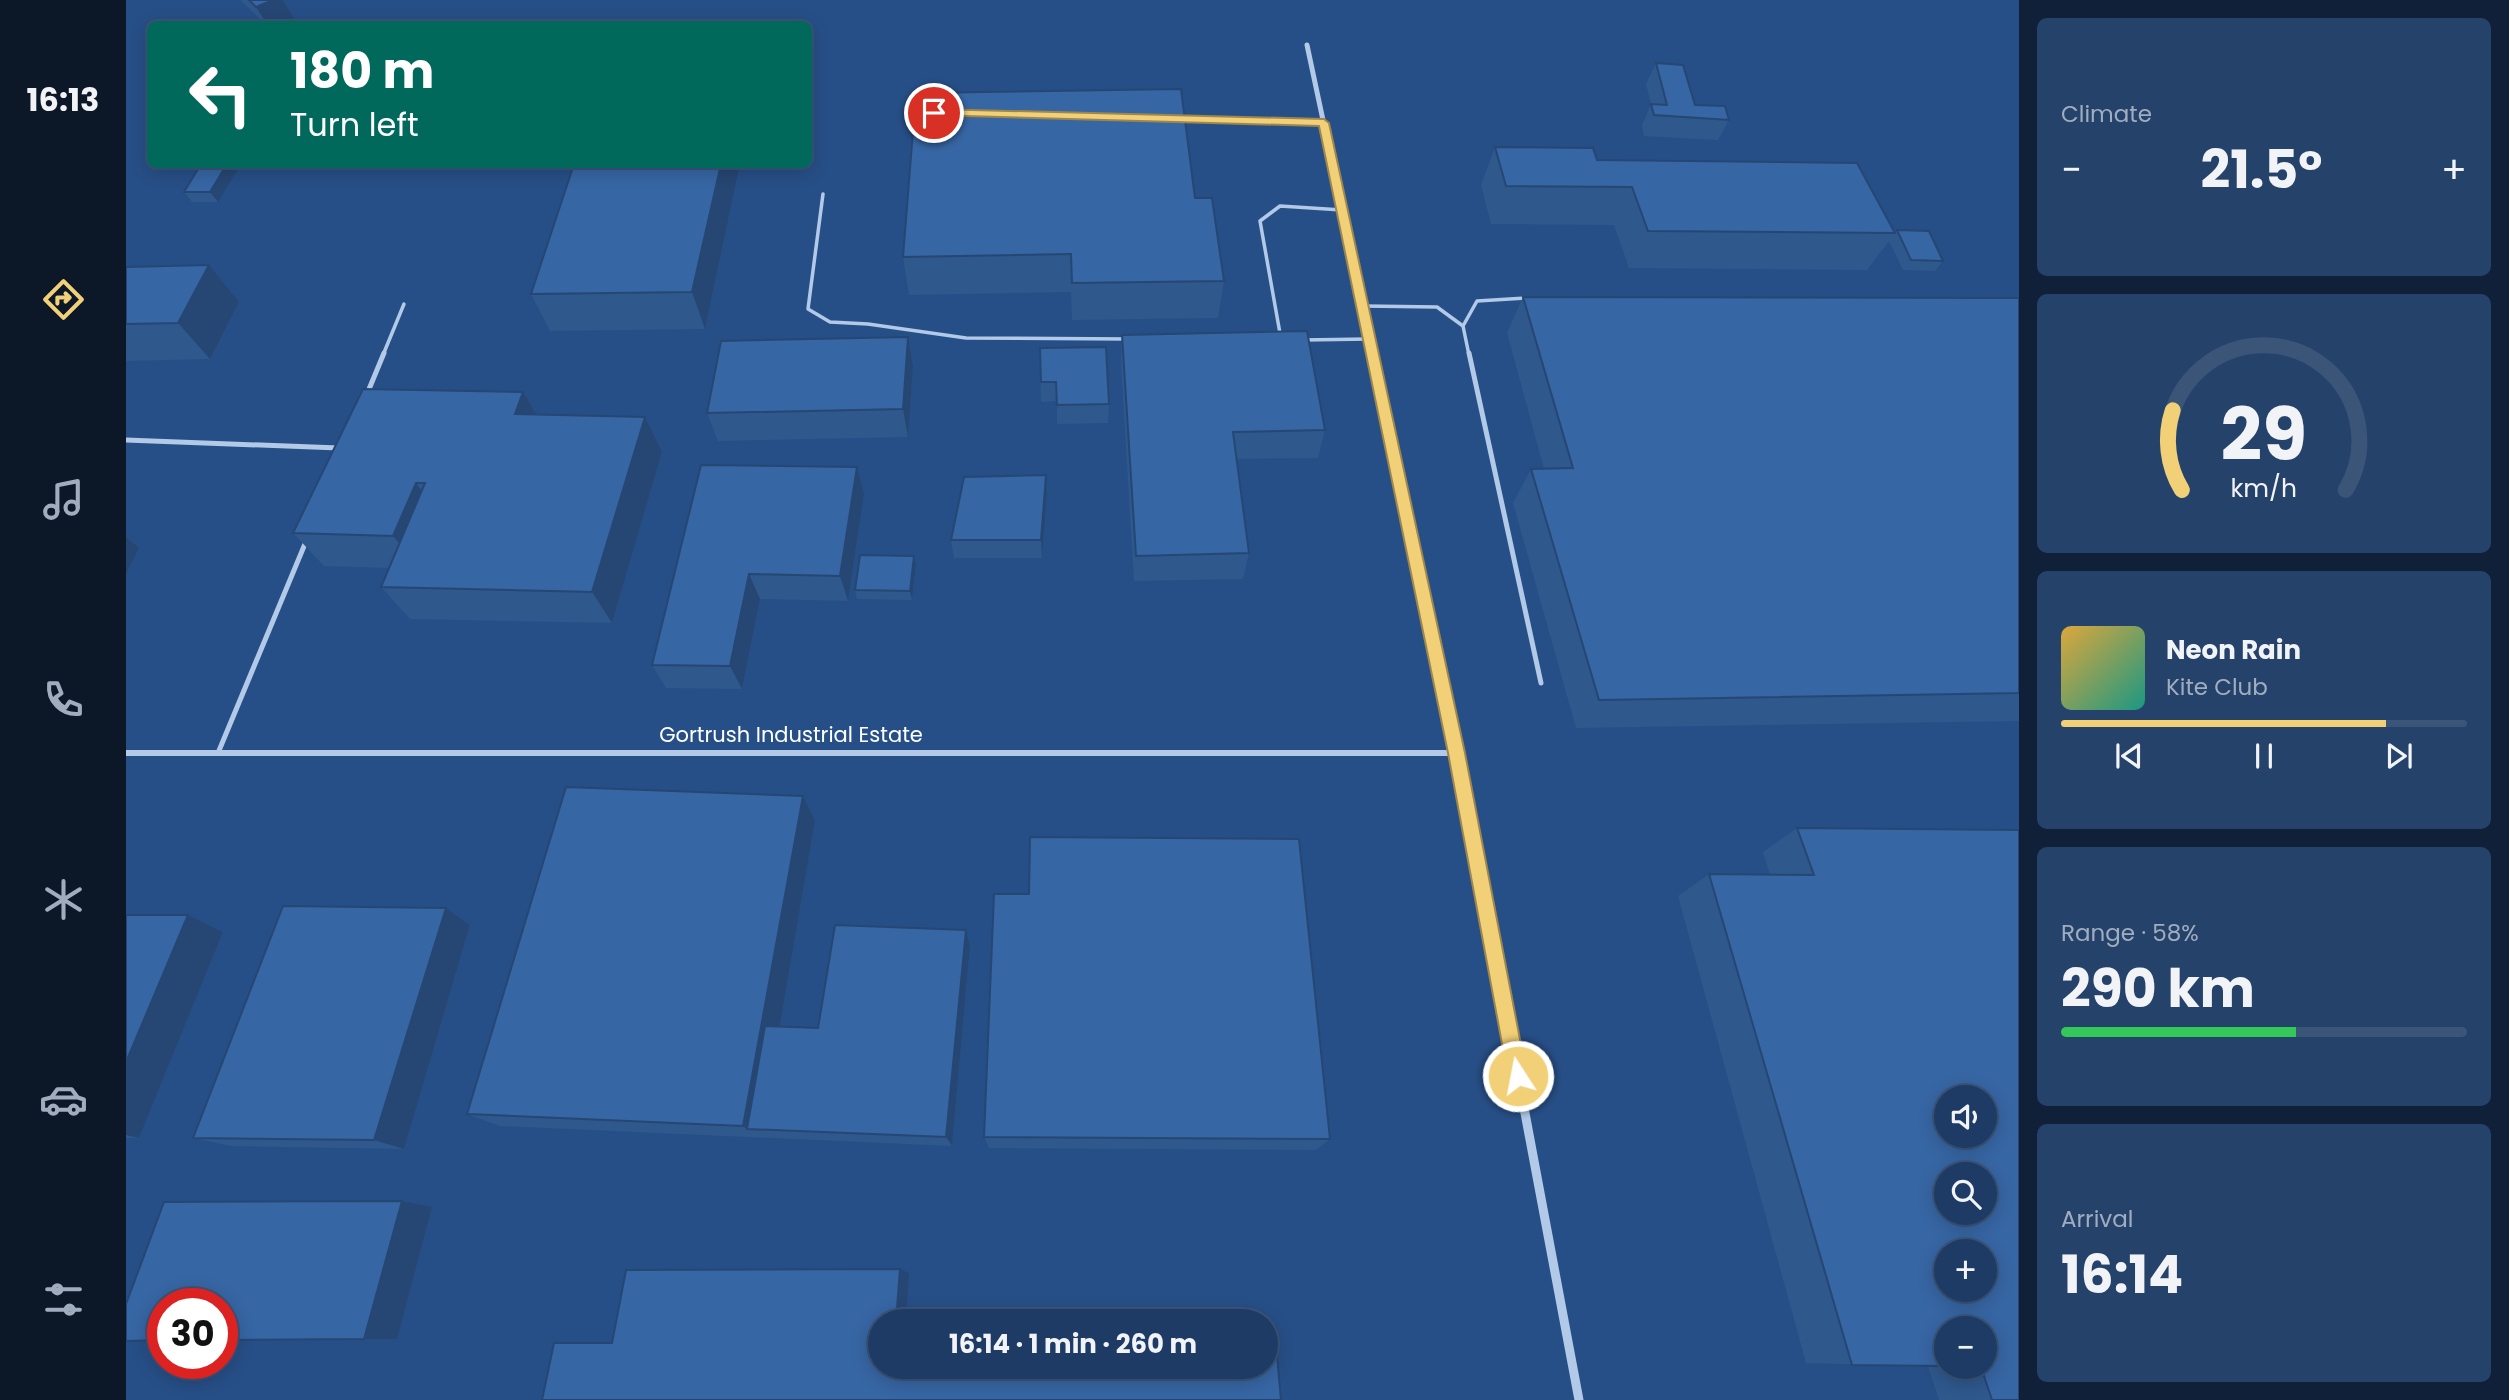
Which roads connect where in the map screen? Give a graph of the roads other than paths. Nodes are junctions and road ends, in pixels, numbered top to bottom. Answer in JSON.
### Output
{"nodes":[{"id":1,"x":1307,"y":45,"type":"dead end"},
{"id":2,"x":906,"y":112,"type":"dead end"},
{"id":3,"x":934,"y":113,"type":"edge"},
{"id":4,"x":1171,"y":119,"type":"edge"},
{"id":5,"x":1324,"y":123,"type":"junction"},
{"id":6,"x":823,"y":194,"type":"dead end"},
{"id":7,"x":1342,"y":210,"type":"junction"},
{"id":8,"x":1529,"y":298,"type":"edge"},
{"id":9,"x":404,"y":304,"type":"dead end"},
{"id":10,"x":1363,"y":306,"type":"junction"},
{"id":11,"x":1463,"y":326,"type":"junction"},
{"id":12,"x":1130,"y":339,"type":"edge"},
{"id":13,"x":1369,"y":339,"type":"junction"},
{"id":14,"x":1267,"y":340,"type":"edge"},
{"id":15,"x":1281,"y":340,"type":"junction"},
{"id":16,"x":365,"y":400,"type":"edge"},
{"id":17,"x":126,"y":440,"type":"edge"},
{"id":18,"x":340,"y":461,"type":"edge"},
{"id":19,"x":308,"y":537,"type":"edge"},
{"id":20,"x":1541,"y":683,"type":"dead end"},
{"id":21,"x":126,"y":753,"type":"edge"},
{"id":22,"x":218,"y":753,"type":"junction"},
{"id":23,"x":1457,"y":753,"type":"junction"},
{"id":24,"x":1579,"y":1400,"type":"edge"}],
"edges":[{"from":1,"to":5,"type":"street"},
{"from":2,"to":3,"type":"lane"},
{"from":4,"to":5,"type":"lane"},
{"from":5,"to":7,"type":"street"},
{"from":6,"to":12,"type":"lane"},
{"from":7,"to":10,"type":"street"},
{"from":7,"to":15,"type":"lane"},
{"from":8,"to":11,"type":"lane"},
{"from":9,"to":16,"type":"lane"},
{"from":10,"to":11,"type":"lane"},
{"from":10,"to":13,"type":"street"},
{"from":11,"to":20,"type":"lane"},
{"from":13,"to":15,"type":"lane"},
{"from":13,"to":23,"type":"street"},
{"from":14,"to":15,"type":"lane"},
{"from":17,"to":18,"type":"lane"},
{"from":19,"to":22,"type":"lane"},
{"from":21,"to":22,"type":"street","name":"Gortrush Industrial Estate"},
{"from":22,"to":23,"type":"street","name":"Gortrush Industrial Estate"},
{"from":23,"to":24,"type":"street"}]}
